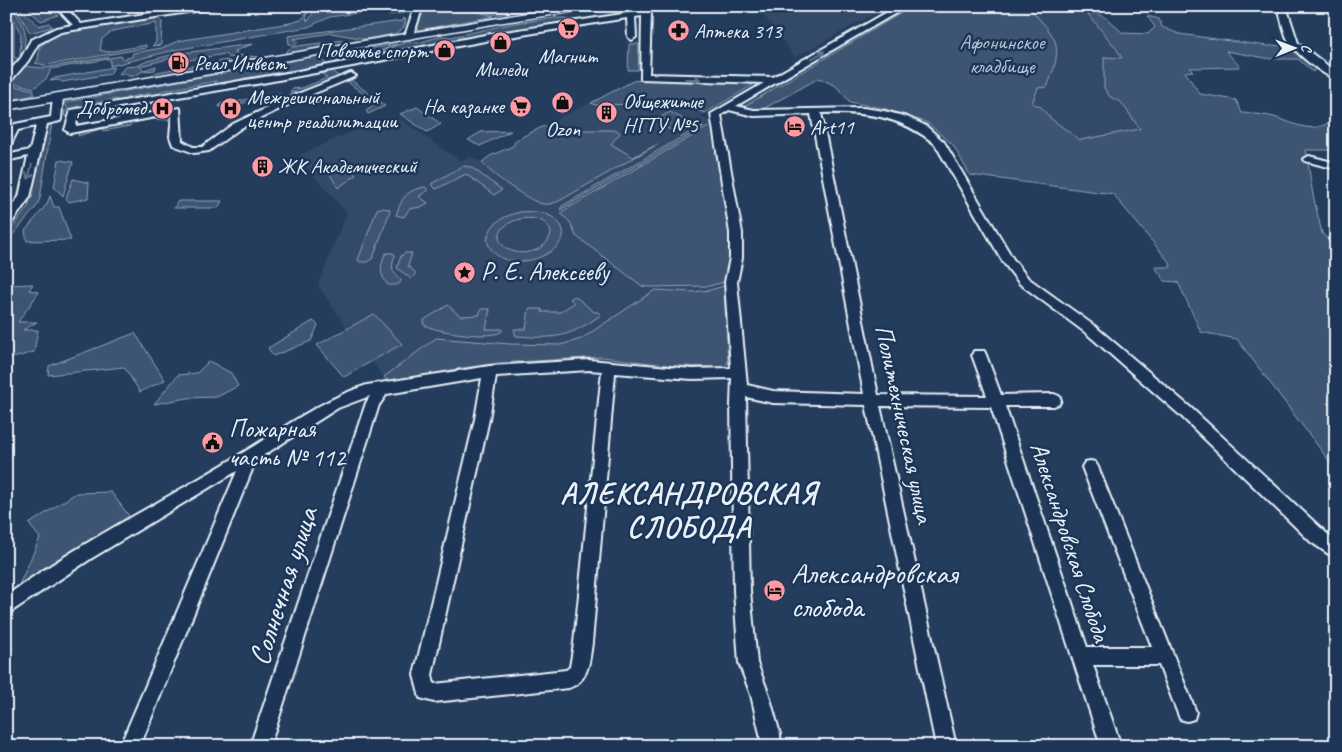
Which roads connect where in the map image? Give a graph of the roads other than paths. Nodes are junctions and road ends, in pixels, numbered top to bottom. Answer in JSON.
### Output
{"nodes":[{"id":1,"x":58,"y":6,"type":"edge"},
{"id":2,"x":213,"y":6,"type":"edge"},
{"id":3,"x":419,"y":6,"type":"edge"},
{"id":4,"x":591,"y":6,"type":"edge"},
{"id":5,"x":904,"y":6,"type":"edge"},
{"id":6,"x":1282,"y":6,"type":"edge"},
{"id":7,"x":576,"y":8,"type":"junction"},
{"id":8,"x":158,"y":10,"type":"edge"},
{"id":9,"x":647,"y":10,"type":"edge"},
{"id":10,"x":629,"y":16,"type":"junction"},
{"id":11,"x":582,"y":22,"type":"junction"},
{"id":12,"x":79,"y":27,"type":"junction"},
{"id":13,"x":409,"y":36,"type":"junction"},
{"id":14,"x":632,"y":36,"type":"dead end"},
{"id":15,"x":21,"y":63,"type":"junction"},
{"id":16,"x":6,"y":67,"type":"edge"},
{"id":17,"x":351,"y":76,"type":"dead end"},
{"id":18,"x":1336,"y":76,"type":"edge"},
{"id":19,"x":750,"y":80,"type":"junction"},
{"id":20,"x":776,"y":80,"type":"junction"},
{"id":21,"x":6,"y":81,"type":"edge"},
{"id":22,"x":760,"y":89,"type":"junction"},
{"id":23,"x":58,"y":97,"type":"junction"},
{"id":24,"x":6,"y":106,"type":"edge"},
{"id":25,"x":729,"y":107,"type":"junction"},
{"id":26,"x":816,"y":112,"type":"junction"},
{"id":27,"x":42,"y":122,"type":"junction"},
{"id":28,"x":6,"y":144,"type":"edge"},
{"id":29,"x":35,"y":152,"type":"junction"},
{"id":30,"x":6,"y":158,"type":"edge"},
{"id":31,"x":1309,"y":159,"type":"dead end"},
{"id":32,"x":1336,"y":166,"type":"edge"},
{"id":33,"x":12,"y":208,"type":"edge"},
{"id":34,"x":6,"y":222,"type":"edge"},
{"id":35,"x":979,"y":355,"type":"dead end"},
{"id":36,"x":609,"y":366,"type":"junction"},
{"id":37,"x":490,"y":371,"type":"junction"},
{"id":38,"x":739,"y":380,"type":"junction"},
{"id":39,"x":383,"y":389,"type":"junction"},
{"id":40,"x":872,"y":400,"type":"junction"},
{"id":41,"x":996,"y":400,"type":"junction"},
{"id":42,"x":1054,"y":400,"type":"dead end"},
{"id":43,"x":251,"y":455,"type":"junction"},
{"id":44,"x":1090,"y":467,"type":"dead end"},
{"id":45,"x":1336,"y":552,"type":"edge"},
{"id":46,"x":6,"y":607,"type":"edge"},
{"id":47,"x":1081,"y":656,"type":"junction"},
{"id":48,"x":1165,"y":656,"type":"junction"},
{"id":49,"x":1188,"y":712,"type":"dead end"},
{"id":50,"x":130,"y":746,"type":"edge"},
{"id":51,"x":260,"y":746,"type":"edge"},
{"id":52,"x":770,"y":746,"type":"edge"},
{"id":53,"x":946,"y":746,"type":"edge"},
{"id":54,"x":1111,"y":746,"type":"edge"}],
"edges":[{"from":1,"to":12,"type":"street"},
{"from":2,"to":8,"type":"street"},
{"from":3,"to":13,"type":"street"},
{"from":4,"to":7,"type":"main road"},
{"from":20,"to":5,"type":"street","one_way":true},
{"from":6,"to":18,"type":"street"},
{"from":7,"to":11,"type":"street"},
{"from":7,"to":13,"type":"main road"},
{"from":8,"to":12,"type":"street"},
{"from":9,"to":10,"type":"street"},
{"from":9,"to":19,"type":"street","one_way":true},
{"from":10,"to":11,"type":"street"},
{"from":10,"to":14,"type":"street"},
{"from":11,"to":17,"type":"street"},
{"from":12,"to":15,"type":"street"},
{"from":13,"to":23,"type":"main road"},
{"from":15,"to":16,"type":"street"},
{"from":15,"to":21,"type":"street"},
{"from":19,"to":20,"type":"street"},
{"from":19,"to":22,"type":"street"},
{"from":20,"to":22,"type":"street"},
{"from":22,"to":25,"type":"street"},
{"from":23,"to":24,"type":"main road"},
{"from":23,"to":27,"type":"street"},
{"from":25,"to":26,"type":"street"},
{"from":25,"to":38,"type":"street"},
{"from":26,"to":40,"type":"street","name":"Политехническая улица"},
{"from":26,"to":45,"type":"street"},
{"from":27,"to":28,"type":"street"},
{"from":27,"to":29,"type":"street"},
{"from":29,"to":30,"type":"street"},
{"from":29,"to":33,"type":"street","one_way":true},
{"from":31,"to":32,"type":"street"},
{"from":33,"to":34,"type":"street"},
{"from":35,"to":41,"type":"street","name":"Александровская Слобода"},
{"from":36,"to":37,"type":"street"},
{"from":36,"to":37,"type":"street"},
{"from":36,"to":38,"type":"street"},
{"from":37,"to":39,"type":"street"},
{"from":38,"to":40,"type":"street"},
{"from":38,"to":52,"type":"street"},
{"from":39,"to":43,"type":"street"},
{"from":39,"to":51,"type":"street","name":"Солнечная улица"},
{"from":40,"to":41,"type":"street"},
{"from":40,"to":53,"type":"street","name":"Политехническая улица"},
{"from":41,"to":42,"type":"street"},
{"from":41,"to":47,"type":"street","name":"Александровская Слобода"},
{"from":43,"to":46,"type":"street"},
{"from":43,"to":50,"type":"street"},
{"from":44,"to":48,"type":"street"},
{"from":47,"to":48,"type":"street"},
{"from":47,"to":54,"type":"street","name":"Александровская Слобода"},
{"from":48,"to":49,"type":"street"}]}
